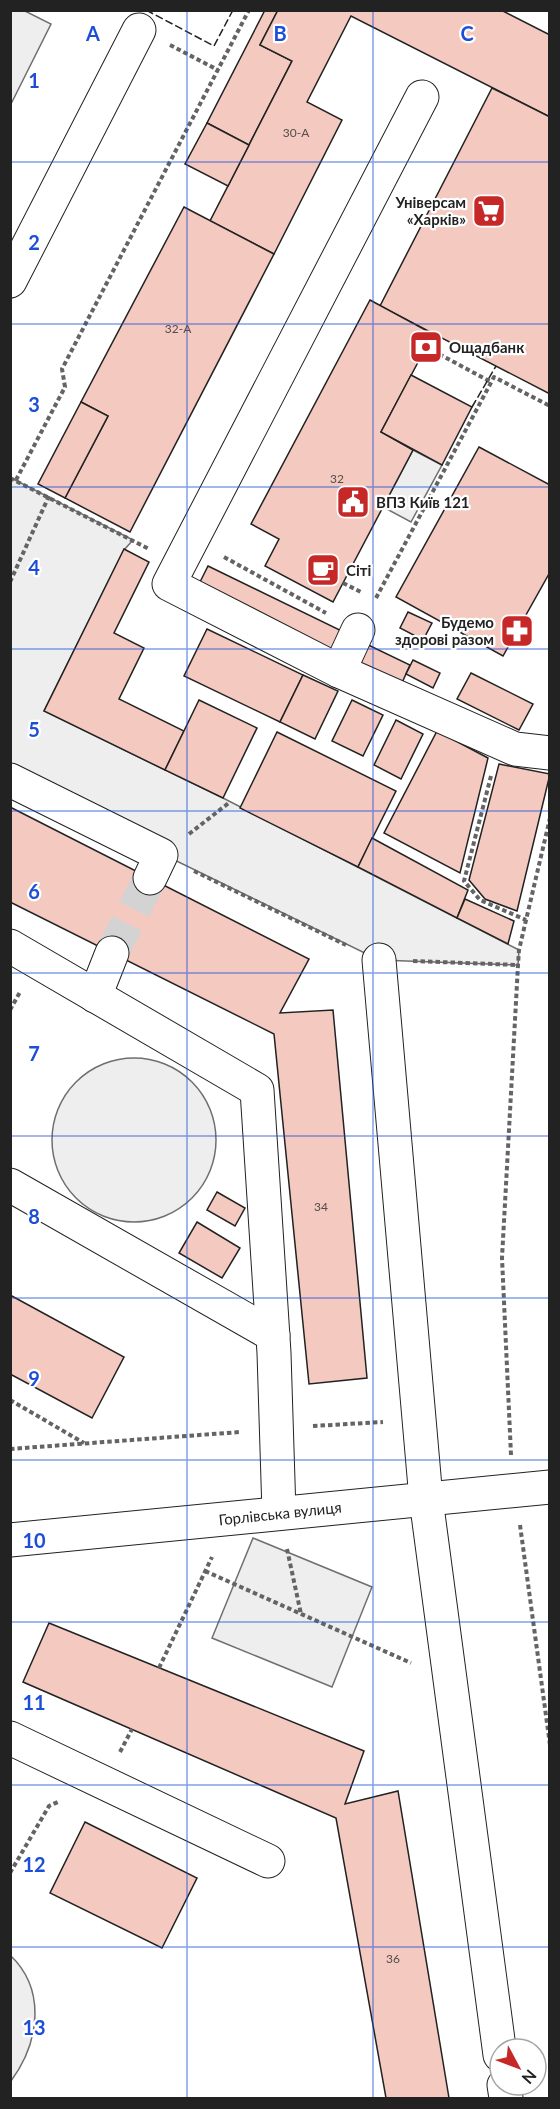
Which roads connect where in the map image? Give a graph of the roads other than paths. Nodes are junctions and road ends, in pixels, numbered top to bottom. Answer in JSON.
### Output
{"nodes":[{"id":1,"x":139,"y":30,"type":"dead end"},
{"id":2,"x":422,"y":97,"type":"dead end"},
{"id":3,"x":10,"y":281,"type":"edge"},
{"id":4,"x":358,"y":630,"type":"road end"},
{"id":5,"x":339,"y":671,"type":"junction"},
{"id":6,"x":549,"y":753,"type":"edge"},
{"id":7,"x":10,"y":780,"type":"edge"},
{"id":8,"x":156,"y":866,"type":"road end"},
{"id":9,"x":10,"y":945,"type":"edge"},
{"id":10,"x":112,"y":953,"type":"tunnel mouth"},
{"id":11,"x":379,"y":960,"type":"road end"},
{"id":12,"x":95,"y":996,"type":"junction"},
{"id":13,"x":10,"y":1185,"type":"edge"},
{"id":14,"x":273,"y":1335,"type":"junction"},
{"id":15,"x":549,"y":1487,"type":"edge"},
{"id":16,"x":426,"y":1498,"type":"junction"},
{"id":17,"x":279,"y":1513,"type":"junction"},
{"id":18,"x":10,"y":1540,"type":"edge"},
{"id":19,"x":10,"y":1737,"type":"edge"},
{"id":20,"x":268,"y":1861,"type":"dead end"},
{"id":21,"x":498,"y":2037,"type":"edge"}],
"edges":[{"from":1,"to":3,"type":"lane"},
{"from":2,"to":5,"type":"lane"},
{"from":4,"to":5,"type":"lane"},
{"from":5,"to":6,"type":"lane"},
{"from":7,"to":8,"type":"lane"},
{"from":9,"to":12,"type":"lane"},
{"from":10,"to":12,"type":"lane"},
{"from":11,"to":16,"type":"lane"},
{"from":12,"to":14,"type":"lane"},
{"from":13,"to":14,"type":"lane"},
{"from":14,"to":17,"type":"lane"},
{"from":15,"to":16,"type":"lane","name":"Горлівська вулиця"},
{"from":16,"to":17,"type":"lane","name":"Горлівська вулиця"},
{"from":16,"to":21,"type":"lane"},
{"from":17,"to":18,"type":"lane","name":"Горлівська вулиця"},
{"from":19,"to":20,"type":"lane"}]}
